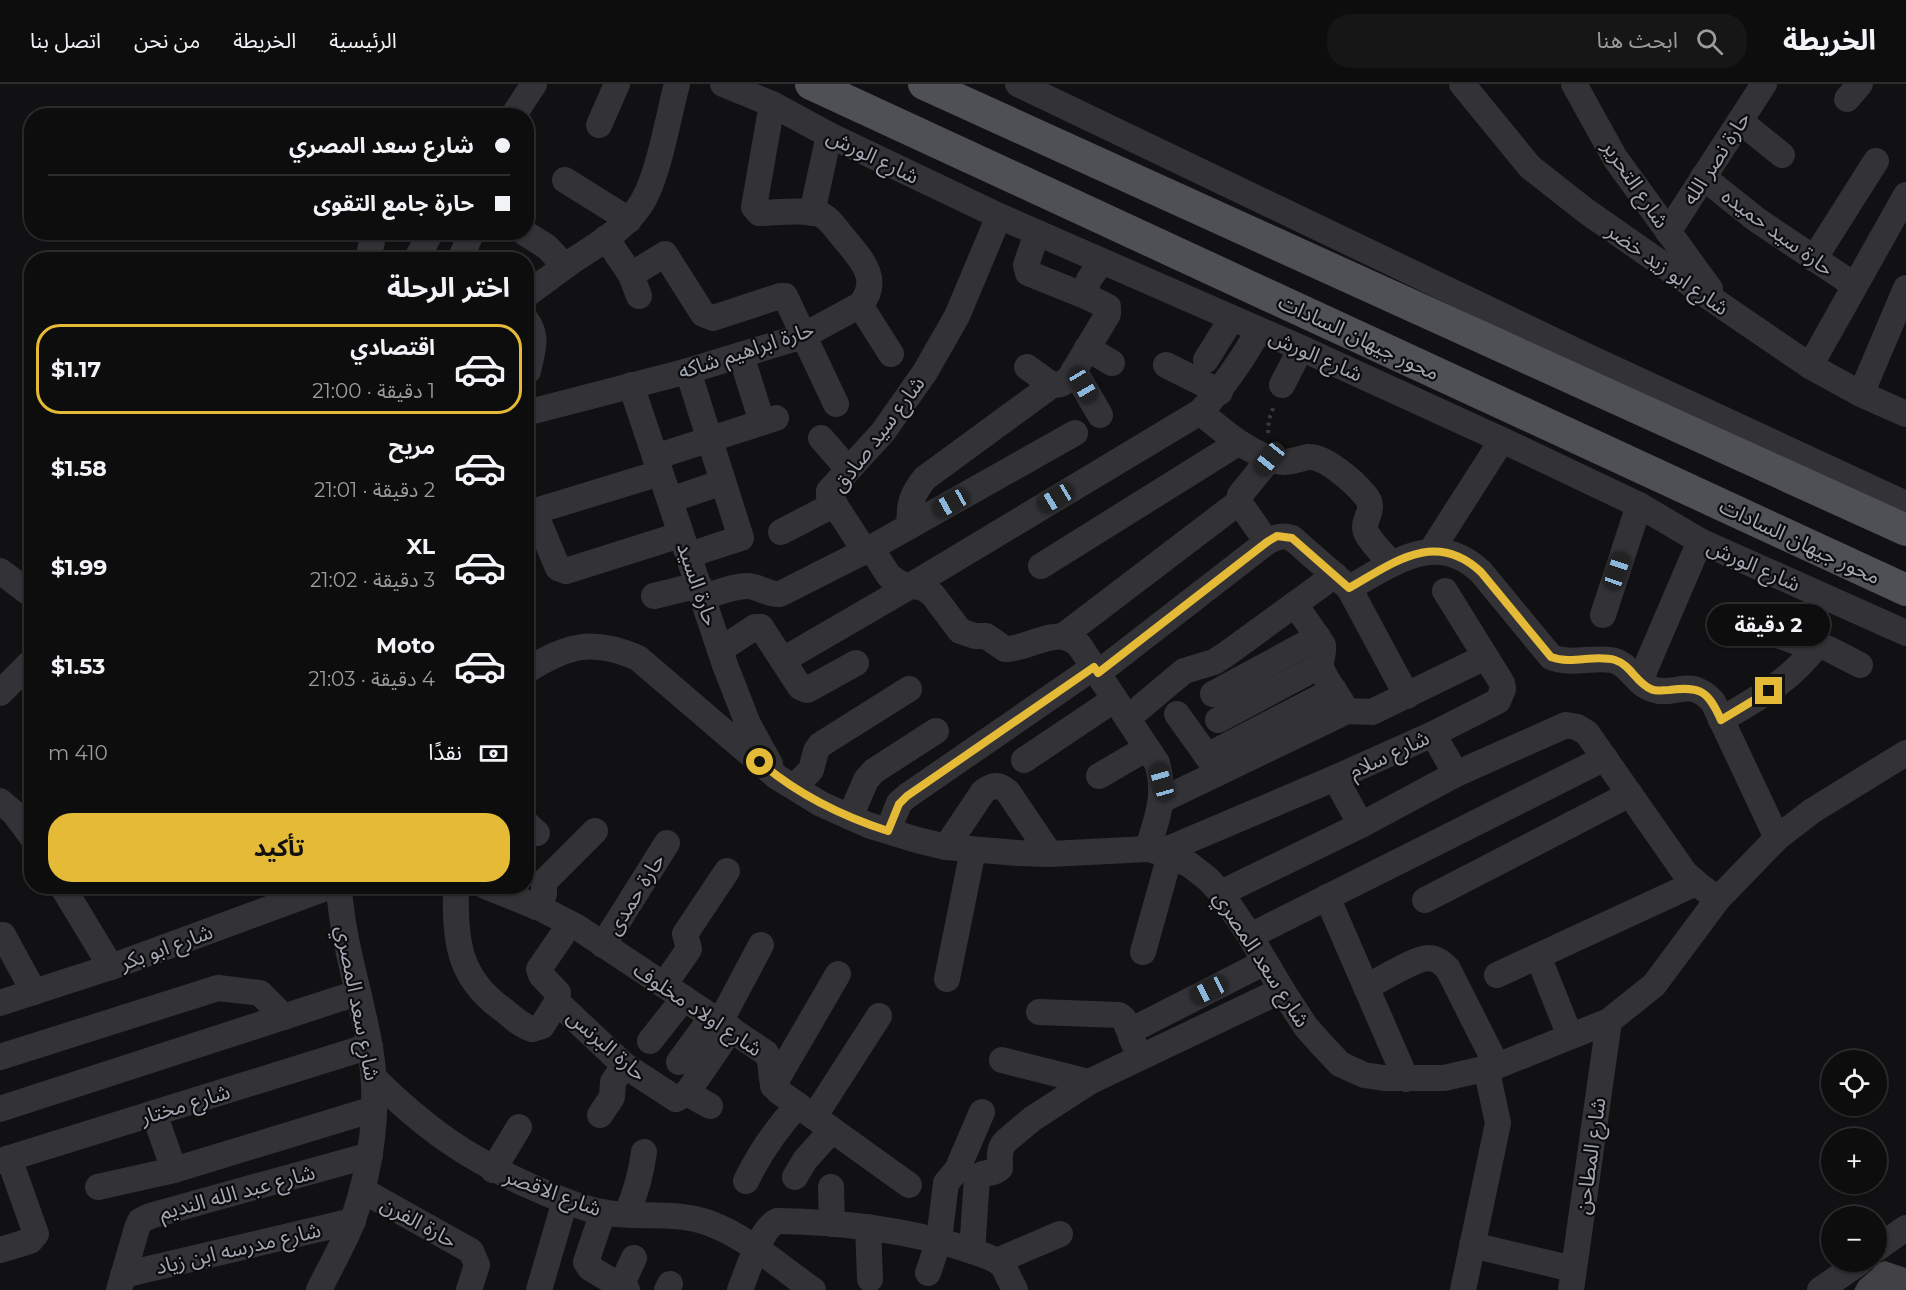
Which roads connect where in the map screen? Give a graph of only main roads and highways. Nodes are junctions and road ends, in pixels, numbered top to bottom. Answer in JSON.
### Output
{"nodes":[{"id":1,"x":811,"y":84,"type":"edge"},
{"id":2,"x":924,"y":84,"type":"edge"},
{"id":3,"x":1906,"y":530,"type":"edge"},
{"id":4,"x":1906,"y":590,"type":"edge"}],
"edges":[{"from":1,"to":4,"type":"main road","name":"محور جيهان السادات"},
{"from":2,"to":3,"type":"main road"}]}
